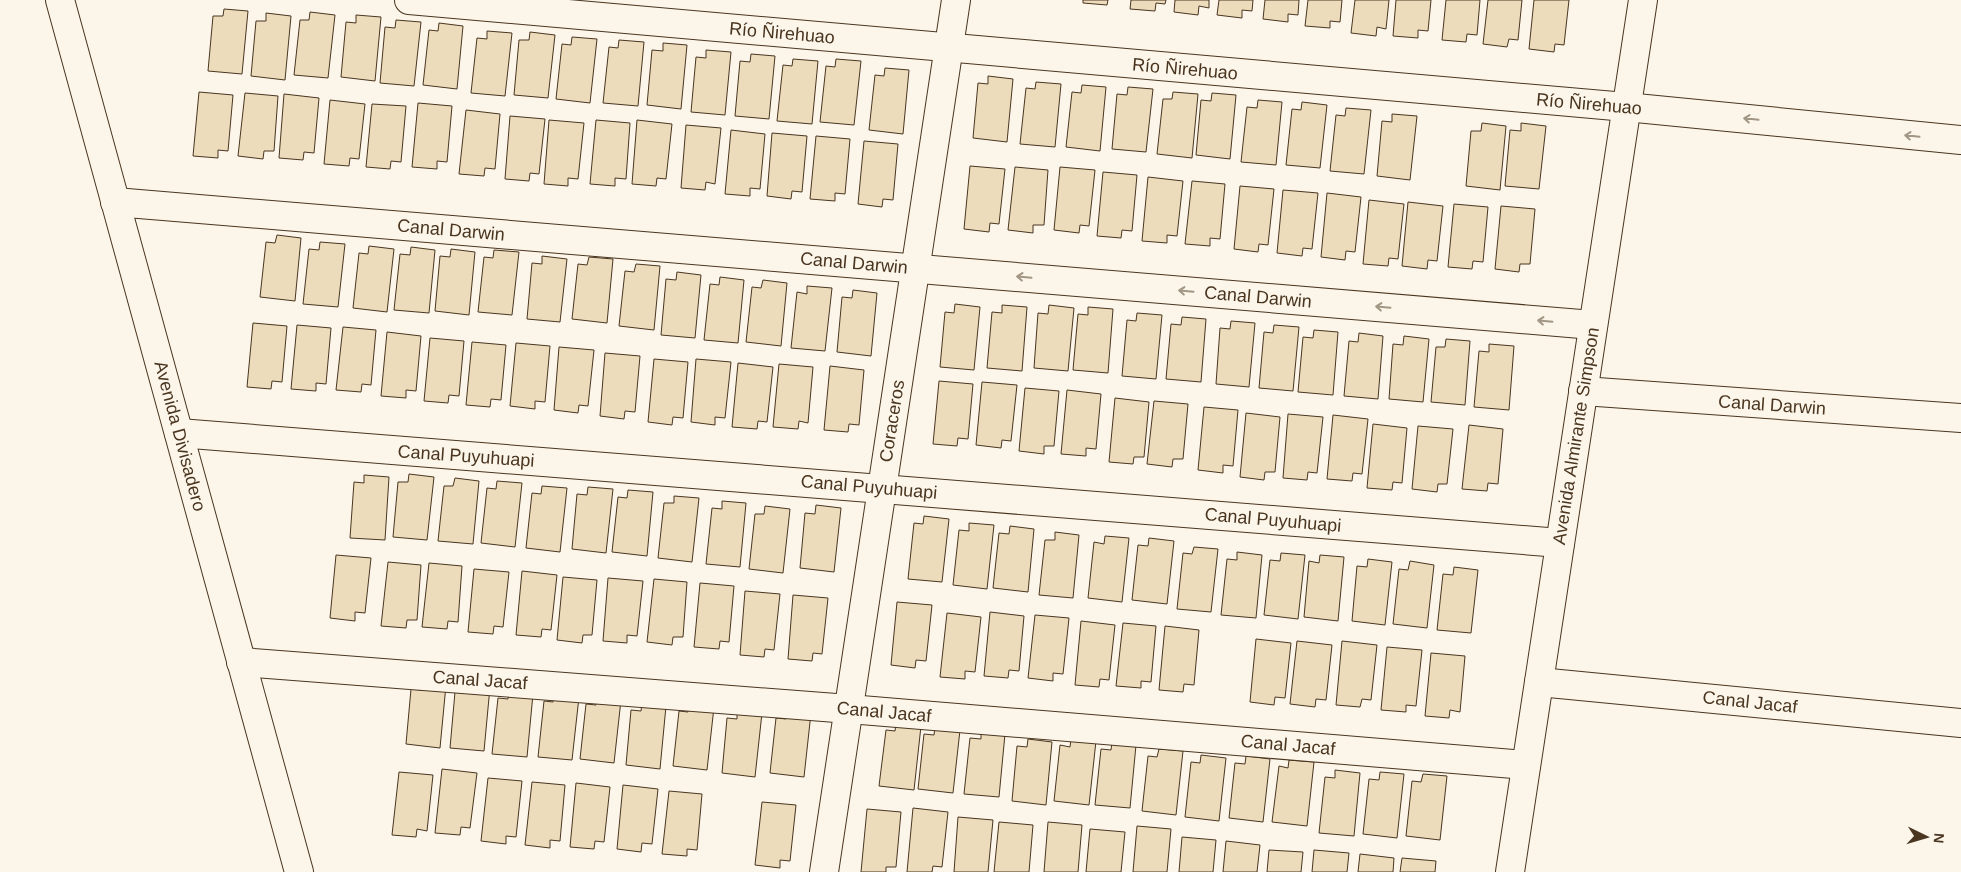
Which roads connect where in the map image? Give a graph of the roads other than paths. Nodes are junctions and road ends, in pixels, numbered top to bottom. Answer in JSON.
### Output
{"nodes":[{"id":1,"x":60,"y":0,"type":"edge"},
{"id":2,"x":409,"y":0,"type":"edge"},
{"id":3,"x":956,"y":0,"type":"edge"},
{"id":4,"x":1643,"y":0,"type":"edge"},
{"id":5,"x":948,"y":48,"type":"junction"},
{"id":6,"x":1626,"y":107,"type":"junction"},
{"id":7,"x":1961,"y":140,"type":"edge"},
{"id":8,"x":115,"y":202,"type":"junction"},
{"id":9,"x":915,"y":268,"type":"junction"},
{"id":10,"x":1593,"y":325,"type":"junction"},
{"id":11,"x":1583,"y":392,"type":"junction"},
{"id":12,"x":1961,"y":418,"type":"edge"},
{"id":13,"x":179,"y":433,"type":"junction"},
{"id":14,"x":882,"y":488,"type":"junction"},
{"id":15,"x":1560,"y":544,"type":"junction"},
{"id":16,"x":241,"y":662,"type":"junction"},
{"id":17,"x":1539,"y":682,"type":"junction"},
{"id":18,"x":849,"y":709,"type":"junction"},
{"id":19,"x":1961,"y":723,"type":"edge"},
{"id":20,"x":1526,"y":764,"type":"junction"},
{"id":21,"x":302,"y":872,"type":"edge"},
{"id":22,"x":824,"y":872,"type":"edge"},
{"id":23,"x":1510,"y":872,"type":"edge"}],
"edges":[{"from":1,"to":8,"type":"street","name":"Avenida Divisadero"},
{"from":2,"to":5,"type":"street","name":"Río Ñirehuao"},
{"from":3,"to":5,"type":"street","name":"Coraceros"},
{"from":4,"to":6,"type":"street","name":"Avenida Almirante Simpson"},
{"from":5,"to":6,"type":"street","name":"Río Ñirehuao"},
{"from":5,"to":9,"type":"street","name":"Coraceros"},
{"from":7,"to":6,"type":"street","name":"Río Ñirehuao","one_way":true},
{"from":6,"to":10,"type":"street","name":"Avenida Almirante Simpson"},
{"from":8,"to":9,"type":"street","name":"Canal Darwin"},
{"from":8,"to":13,"type":"street","name":"Avenida Divisadero"},
{"from":10,"to":9,"type":"street","name":"Canal Darwin","one_way":true},
{"from":9,"to":14,"type":"street","name":"Coraceros"},
{"from":10,"to":11,"type":"street","name":"Avenida Almirante Simpson"},
{"from":11,"to":12,"type":"street","name":"Canal Darwin"},
{"from":11,"to":15,"type":"street","name":"Avenida Almirante Simpson"},
{"from":13,"to":14,"type":"street","name":"Canal Puyuhuapi"},
{"from":13,"to":16,"type":"street","name":"Avenida Divisadero"},
{"from":14,"to":15,"type":"street","name":"Canal Puyuhuapi"},
{"from":14,"to":18,"type":"street","name":"Coraceros"},
{"from":15,"to":17,"type":"street","name":"Avenida Almirante Simpson"},
{"from":16,"to":18,"type":"street","name":"Canal Jacaf"},
{"from":16,"to":21,"type":"street","name":"Avenida Divisadero"},
{"from":17,"to":19,"type":"street","name":"Canal Jacaf"},
{"from":17,"to":20,"type":"street","name":"Avenida Almirante Simpson"},
{"from":18,"to":20,"type":"street","name":"Canal Jacaf"},
{"from":18,"to":22,"type":"street","name":"Coraceros"},
{"from":20,"to":23,"type":"street","name":"Avenida Almirante Simpson"}]}
